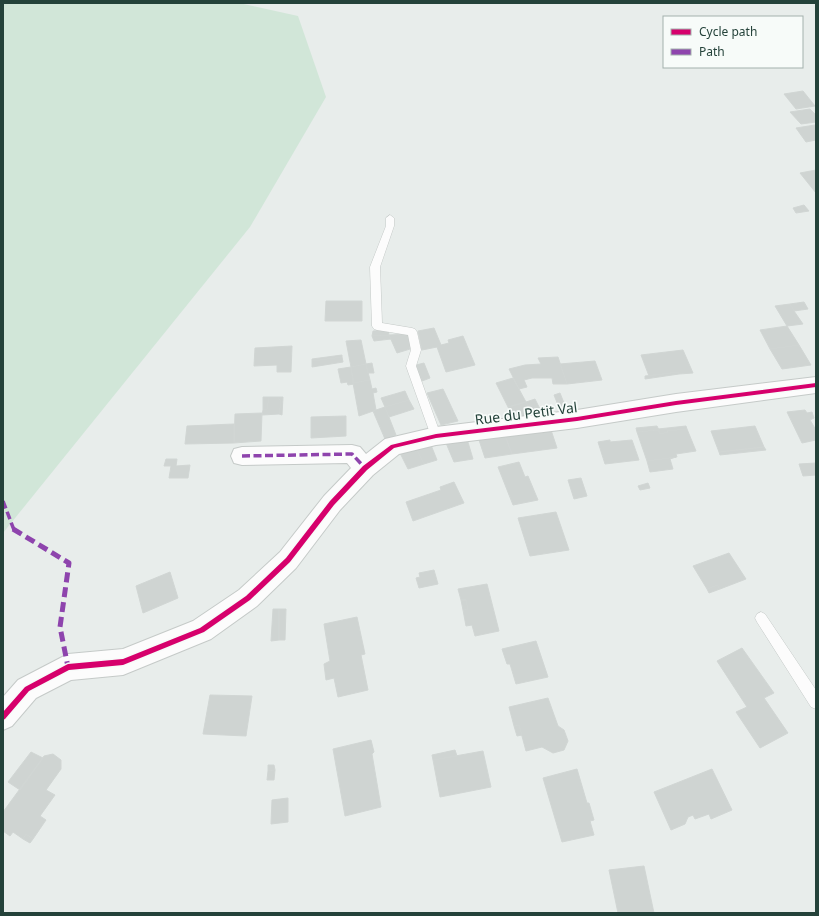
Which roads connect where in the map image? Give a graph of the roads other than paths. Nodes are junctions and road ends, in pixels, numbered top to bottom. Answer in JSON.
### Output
{"nodes":[{"id":1,"x":390,"y":218,"type":"dead end"},
{"id":2,"x":816,"y":385,"type":"edge"},
{"id":3,"x":436,"y":436,"type":"junction"},
{"id":4,"x":242,"y":456,"type":"dead end"},
{"id":5,"x":365,"y":468,"type":"junction"},
{"id":6,"x":761,"y":618,"type":"dead end"},
{"id":7,"x":816,"y":702,"type":"edge"},
{"id":8,"x":3,"y":717,"type":"edge"}],
"edges":[{"from":1,"to":3,"type":"lane"},
{"from":2,"to":3,"type":"street","name":"Rue du Petit Val"},
{"from":3,"to":5,"type":"street","name":"Rue du Petit Val"},
{"from":4,"to":5,"type":"street"},
{"from":5,"to":8,"type":"street","name":"Rue du Petit Val"},
{"from":6,"to":7,"type":"lane"}]}
